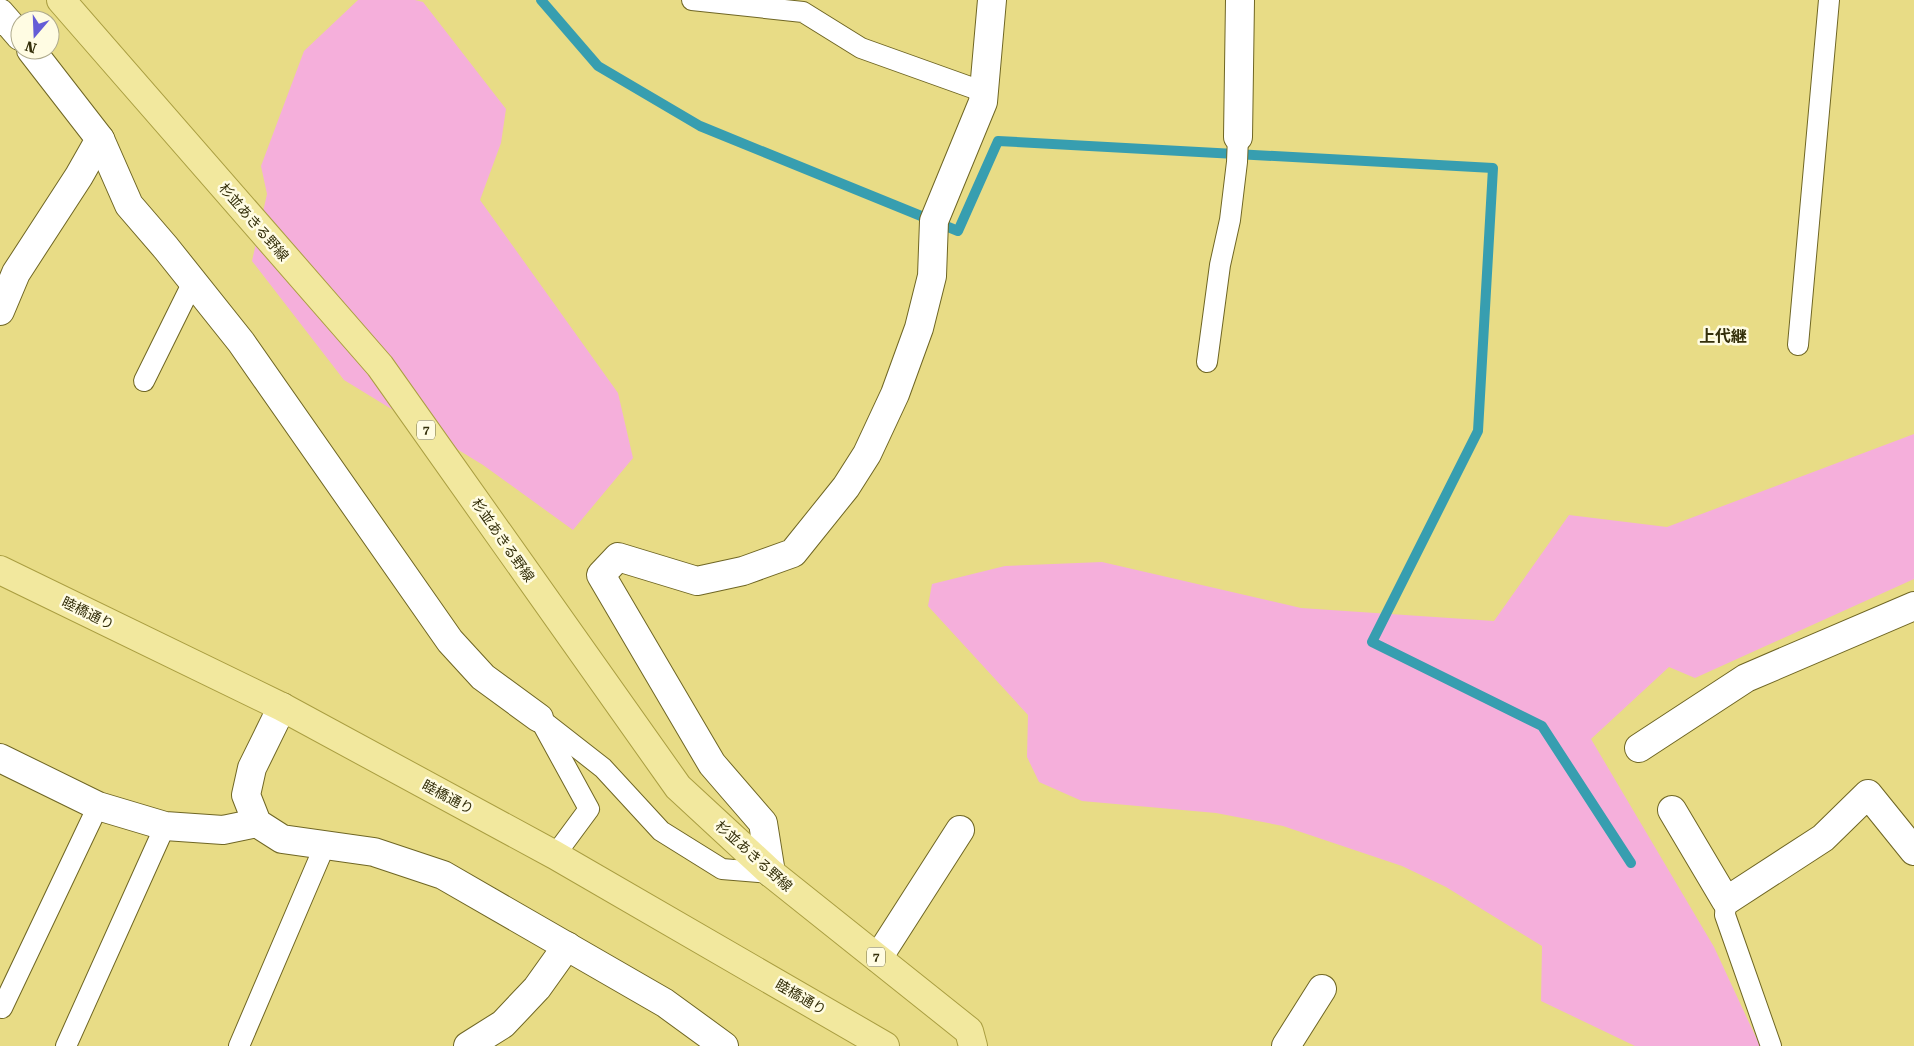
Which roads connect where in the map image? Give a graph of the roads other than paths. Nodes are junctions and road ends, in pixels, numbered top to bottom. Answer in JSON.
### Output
{"nodes":[{"id":1,"x":62,"y":0,"type":"edge"},
{"id":2,"x":692,"y":0,"type":"edge"},
{"id":3,"x":992,"y":0,"type":"edge"},
{"id":4,"x":1240,"y":0,"type":"edge"},
{"id":5,"x":1829,"y":0,"type":"edge"},
{"id":6,"x":0,"y":13,"type":"edge"},
{"id":7,"x":10,"y":24,"type":"edge"},
{"id":8,"x":39,"y":60,"type":"edge"},
{"id":9,"x":984,"y":92,"type":"junction"},
{"id":10,"x":100,"y":140,"type":"junction"},
{"id":11,"x":1237,"y":149,"type":"joint"},
{"id":12,"x":193,"y":282,"type":"junction"},
{"id":13,"x":0,"y":311,"type":"edge"},
{"id":14,"x":1798,"y":346,"type":"dead end"},
{"id":15,"x":1208,"y":362,"type":"dead end"},
{"id":16,"x":144,"y":381,"type":"dead end"},
{"id":17,"x":0,"y":570,"type":"edge"},
{"id":18,"x":1914,"y":606,"type":"edge"},
{"id":19,"x":282,"y":707,"type":"junction"},
{"id":20,"x":539,"y":718,"type":"junction"},
{"id":21,"x":1638,"y":748,"type":"dead end"},
{"id":22,"x":0,"y":758,"type":"edge"},
{"id":23,"x":98,"y":806,"type":"junction"},
{"id":24,"x":1672,"y":810,"type":"dead end"},
{"id":25,"x":257,"y":824,"type":"junction"},
{"id":26,"x":165,"y":826,"type":"junction"},
{"id":27,"x":960,"y":830,"type":"dead end"},
{"id":28,"x":325,"y":845,"type":"junction"},
{"id":29,"x":1914,"y":851,"type":"edge"},
{"id":30,"x":555,"y":855,"type":"junction"},
{"id":31,"x":771,"y":873,"type":"junction"},
{"id":32,"x":1726,"y":901,"type":"junction"},
{"id":33,"x":567,"y":946,"type":"junction"},
{"id":34,"x":878,"y":958,"type":"junction"},
{"id":35,"x":1322,"y":989,"type":"dead end"},
{"id":36,"x":2,"y":1008,"type":"dead end"},
{"id":37,"x":66,"y":1046,"type":"edge"},
{"id":38,"x":239,"y":1046,"type":"edge"},
{"id":39,"x":468,"y":1046,"type":"edge"},
{"id":40,"x":724,"y":1046,"type":"edge"},
{"id":41,"x":885,"y":1046,"type":"edge"},
{"id":42,"x":973,"y":1046,"type":"edge"},
{"id":43,"x":1286,"y":1046,"type":"edge"},
{"id":44,"x":1771,"y":1046,"type":"edge"}],
"edges":[{"from":1,"to":31,"type":"main road","name":"杉並あきる野線","number":"7"},
{"from":2,"to":9,"type":"lane"},
{"from":3,"to":9,"type":"street"},
{"from":4,"to":11,"type":"street"},
{"from":5,"to":14,"type":"lane"},
{"from":6,"to":7,"type":"street"},
{"from":8,"to":10,"type":"street"},
{"from":9,"to":31,"type":"street"},
{"from":10,"to":12,"type":"street"},
{"from":10,"to":13,"type":"street"},
{"from":11,"to":15,"type":"lane"},
{"from":12,"to":16,"type":"lane"},
{"from":12,"to":20,"type":"street"},
{"from":17,"to":19,"type":"main road","name":"睦橋通り"},
{"from":18,"to":21,"type":"street"},
{"from":19,"to":25,"type":"street"},
{"from":19,"to":30,"type":"main road","name":"睦橋通り"},
{"from":20,"to":30,"type":"lane"},
{"from":20,"to":31,"type":"lane"},
{"from":22,"to":23,"type":"street"},
{"from":23,"to":26,"type":"street"},
{"from":23,"to":36,"type":"lane"},
{"from":24,"to":32,"type":"street"},
{"from":25,"to":26,"type":"street"},
{"from":25,"to":28,"type":"street"},
{"from":26,"to":37,"type":"lane"},
{"from":27,"to":34,"type":"street"},
{"from":28,"to":33,"type":"street"},
{"from":28,"to":38,"type":"lane"},
{"from":29,"to":32,"type":"street"},
{"from":30,"to":41,"type":"main road","name":"睦橋通り"},
{"from":31,"to":34,"type":"main road","name":"杉並あきる野線","number":"7"},
{"from":32,"to":44,"type":"lane"},
{"from":33,"to":39,"type":"street"},
{"from":33,"to":40,"type":"street"},
{"from":34,"to":42,"type":"main road","name":"杉並あきる野線","number":"7"},
{"from":35,"to":43,"type":"street"}]}
